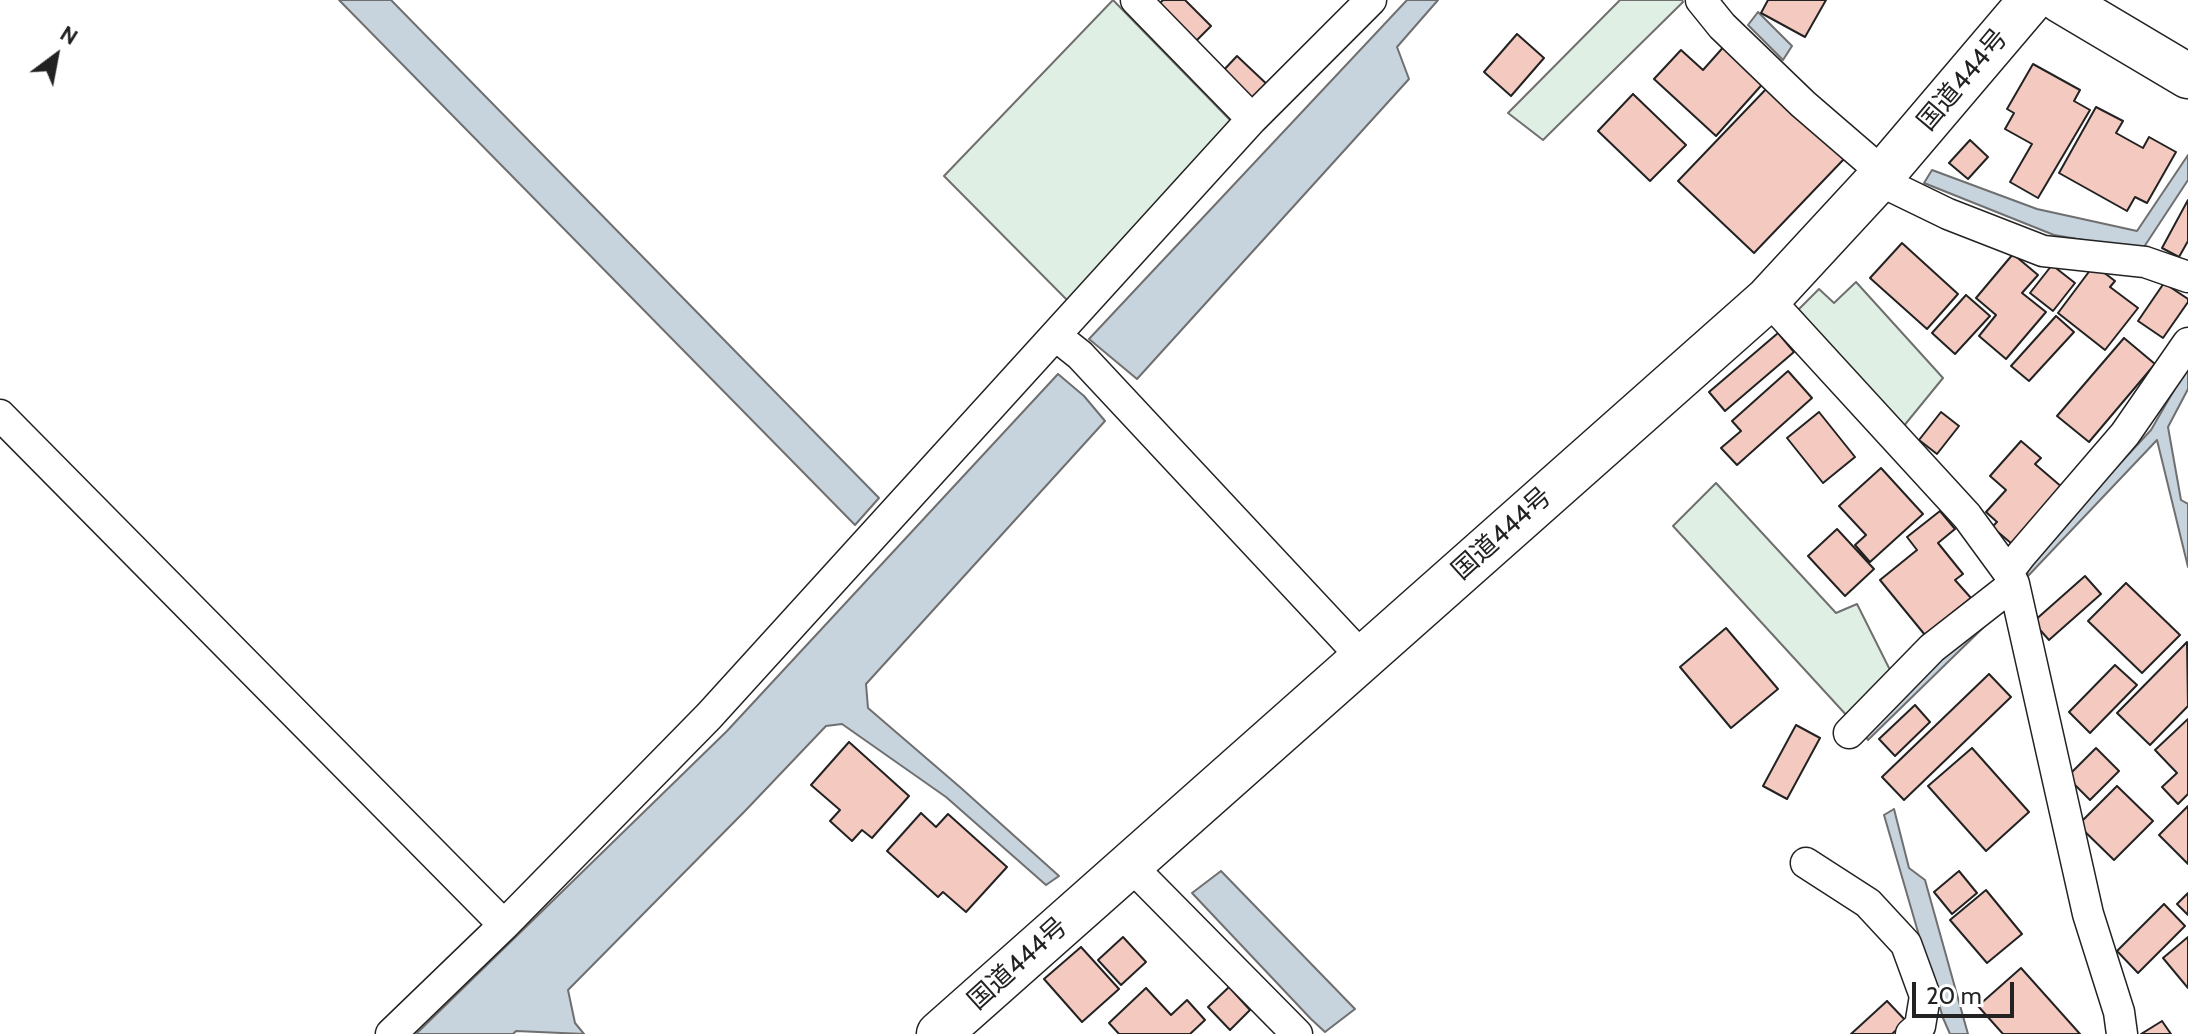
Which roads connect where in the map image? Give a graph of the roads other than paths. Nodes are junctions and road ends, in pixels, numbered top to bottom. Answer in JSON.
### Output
{"nodes":[{"id":1,"x":1136,"y":0,"type":"edge"},
{"id":2,"x":1371,"y":0,"type":"edge"},
{"id":3,"x":1701,"y":0,"type":"edge"},
{"id":4,"x":2031,"y":0,"type":"edge"},
{"id":5,"x":2060,"y":0,"type":"edge"},
{"id":6,"x":2188,"y":76,"type":"edge"},
{"id":7,"x":1252,"y":119,"type":"junction"},
{"id":8,"x":1880,"y":176,"type":"junction"},
{"id":9,"x":2188,"y":277,"type":"edge"},
{"id":10,"x":1768,"y":299,"type":"junction"},
{"id":11,"x":1056,"y":336,"type":"junction"},
{"id":12,"x":2188,"y":343,"type":"edge"},
{"id":13,"x":0,"y":415,"type":"edge"},
{"id":14,"x":2011,"y":578,"type":"junction"},
{"id":15,"x":1363,"y":658,"type":"junction"},
{"id":16,"x":1849,"y":733,"type":"dead end"},
{"id":17,"x":1806,"y":863,"type":"dead end"},
{"id":18,"x":1130,"y":865,"type":"junction"},
{"id":19,"x":504,"y":925,"type":"junction"},
{"id":20,"x":391,"y":1034,"type":"edge"},
{"id":21,"x":939,"y":1034,"type":"edge"},
{"id":22,"x":1297,"y":1034,"type":"edge"},
{"id":23,"x":1911,"y":1034,"type":"edge"},
{"id":24,"x":2122,"y":1034,"type":"edge"}],
"edges":[{"from":1,"to":7,"type":"street"},
{"from":2,"to":7,"type":"street"},
{"from":3,"to":8,"type":"street"},
{"from":4,"to":8,"type":"main road","name":"国道444号"},
{"from":5,"to":6,"type":"main road"},
{"from":7,"to":11,"type":"street"},
{"from":8,"to":9,"type":"street"},
{"from":8,"to":10,"type":"main road","name":"国道444号"},
{"from":10,"to":14,"type":"street"},
{"from":10,"to":15,"type":"main road","name":"国道444号"},
{"from":11,"to":15,"type":"street"},
{"from":11,"to":19,"type":"street"},
{"from":12,"to":14,"type":"street"},
{"from":13,"to":19,"type":"street"},
{"from":14,"to":16,"type":"street"},
{"from":14,"to":24,"type":"street"},
{"from":15,"to":18,"type":"main road","name":"国道444号"},
{"from":17,"to":23,"type":"street"},
{"from":18,"to":21,"type":"main road","name":"国道444号"},
{"from":18,"to":22,"type":"street"},
{"from":19,"to":20,"type":"street"}]}
